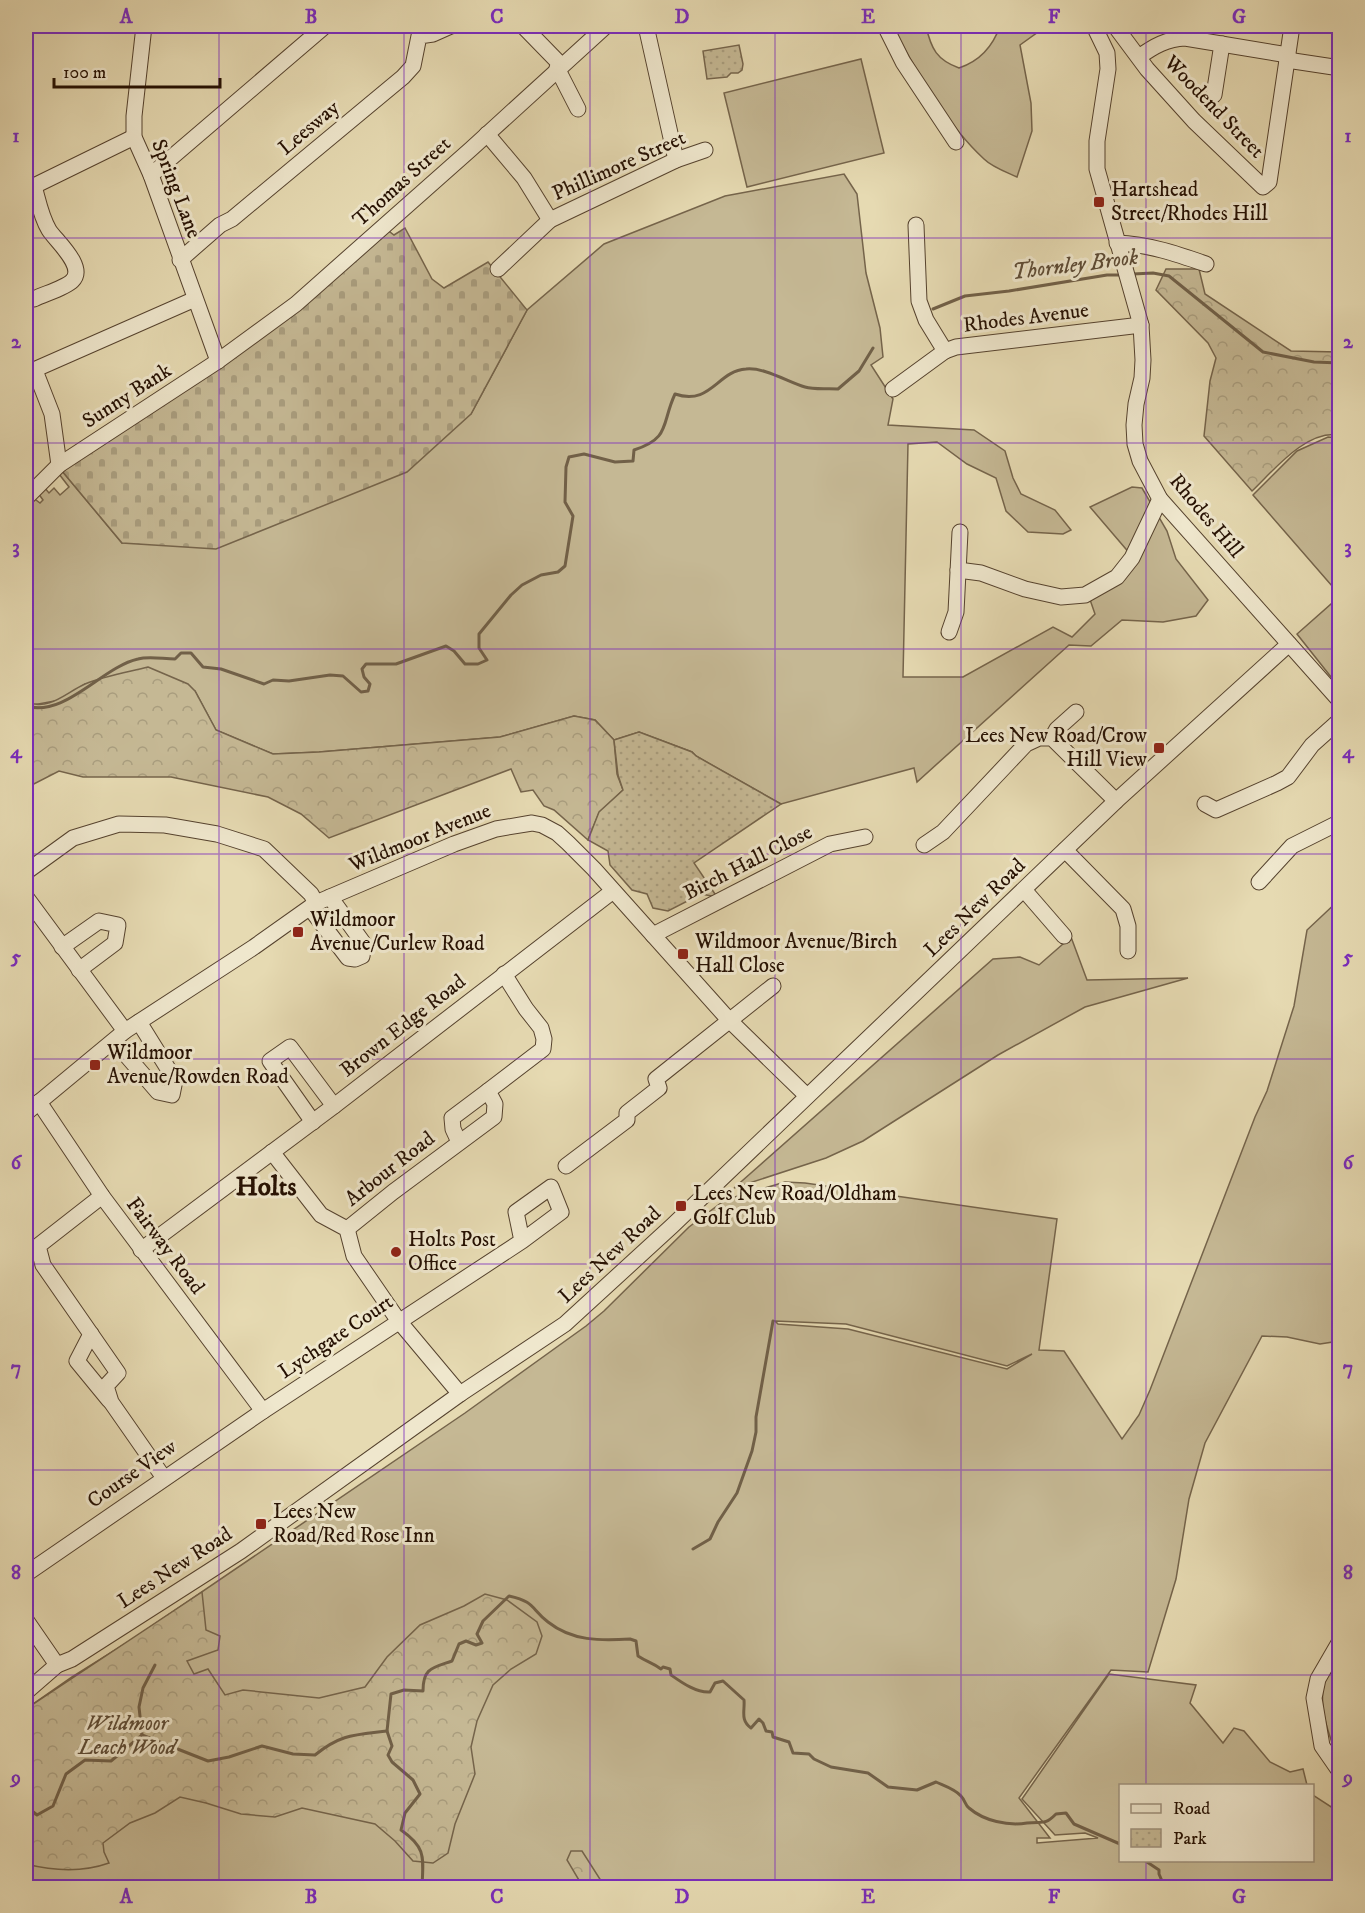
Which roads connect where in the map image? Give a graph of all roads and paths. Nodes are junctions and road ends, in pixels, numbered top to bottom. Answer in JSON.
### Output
{"nodes":[{"id":1,"x":144,"y":26,"type":"edge"},
{"id":2,"x":325,"y":26,"type":"edge"},
{"id":3,"x":451,"y":26,"type":"edge"},
{"id":4,"x":523,"y":26,"type":"edge"},
{"id":5,"x":606,"y":26,"type":"edge"},
{"id":6,"x":646,"y":26,"type":"edge"},
{"id":7,"x":885,"y":26,"type":"edge"},
{"id":8,"x":1094,"y":26,"type":"edge"},
{"id":9,"x":1115,"y":26,"type":"edge"},
{"id":10,"x":1292,"y":26,"type":"edge"},
{"id":11,"x":414,"y":31,"type":"edge"},
{"id":12,"x":1185,"y":32,"type":"edge"},
{"id":13,"x":1227,"y":45,"type":"junction"},
{"id":14,"x":1139,"y":57,"type":"junction"},
{"id":15,"x":1288,"y":57,"type":"junction"},
{"id":16,"x":559,"y":67,"type":"junction"},
{"id":17,"x":1340,"y":68,"type":"edge"},
{"id":18,"x":1214,"y":95,"type":"dead end"},
{"id":19,"x":578,"y":109,"type":"dead end"},
{"id":20,"x":487,"y":134,"type":"junction"},
{"id":21,"x":135,"y":137,"type":"junction"},
{"id":22,"x":956,"y":142,"type":"dead end"},
{"id":23,"x":705,"y":150,"type":"dead end"},
{"id":24,"x":676,"y":160,"type":"junction"},
{"id":25,"x":151,"y":175,"type":"junction"},
{"id":26,"x":30,"y":187,"type":"edge"},
{"id":27,"x":550,"y":220,"type":"junction"},
{"id":28,"x":916,"y":225,"type":"dead end"},
{"id":29,"x":1119,"y":250,"type":"junction"},
{"id":30,"x":180,"y":260,"type":"junction"},
{"id":31,"x":1206,"y":264,"type":"dead end"},
{"id":32,"x":498,"y":269,"type":"dead end"},
{"id":33,"x":34,"y":299,"type":"dead end"},
{"id":34,"x":195,"y":299,"type":"junction"},
{"id":35,"x":1141,"y":325,"type":"junction"},
{"id":36,"x":945,"y":351,"type":"junction"},
{"id":37,"x":218,"y":361,"type":"junction"},
{"id":38,"x":893,"y":389,"type":"dead end"},
{"id":39,"x":59,"y":465,"type":"junction"},
{"id":40,"x":26,"y":498,"type":"edge"},
{"id":41,"x":1160,"y":498,"type":"junction"},
{"id":42,"x":960,"y":532,"type":"dead end"},
{"id":43,"x":958,"y":570,"type":"junction"},
{"id":44,"x":949,"y":632,"type":"dead end"},
{"id":45,"x":1288,"y":644,"type":"junction"},
{"id":46,"x":1340,"y":701,"type":"edge"},
{"id":47,"x":1076,"y":712,"type":"dead end"},
{"id":48,"x":1340,"y":720,"type":"edge"},
{"id":49,"x":1052,"y":738,"type":"junction"},
{"id":50,"x":1116,"y":801,"type":"junction"},
{"id":51,"x":1204,"y":804,"type":"dead end"},
{"id":52,"x":1340,"y":822,"type":"edge"},
{"id":53,"x":865,"y":837,"type":"dead end"},
{"id":54,"x":924,"y":846,"type":"dead end"},
{"id":55,"x":1065,"y":850,"type":"junction"},
{"id":56,"x":26,"y":872,"type":"edge"},
{"id":57,"x":1259,"y":882,"type":"dead end"},
{"id":58,"x":614,"y":891,"type":"junction"},
{"id":59,"x":1025,"y":891,"type":"junction"},
{"id":60,"x":26,"y":897,"type":"edge"},
{"id":61,"x":319,"y":902,"type":"junction"},
{"id":62,"x":653,"y":935,"type":"junction"},
{"id":63,"x":1064,"y":936,"type":"dead end"},
{"id":64,"x":62,"y":947,"type":"junction"},
{"id":65,"x":1128,"y":951,"type":"dead end"},
{"id":66,"x":79,"y":970,"type":"junction"},
{"id":67,"x":504,"y":974,"type":"junction"},
{"id":68,"x":773,"y":986,"type":"dead end"},
{"id":69,"x":729,"y":1020,"type":"junction"},
{"id":70,"x":139,"y":1022,"type":"junction"},
{"id":71,"x":119,"y":1036,"type":"junction"},
{"id":72,"x":488,"y":1091,"type":"junction"},
{"id":73,"x":807,"y":1096,"type":"junction"},
{"id":74,"x":39,"y":1102,"type":"junction"},
{"id":75,"x":334,"y":1106,"type":"junction"},
{"id":76,"x":26,"y":1113,"type":"edge"},
{"id":77,"x":313,"y":1122,"type":"junction"},
{"id":78,"x":459,"y":1142,"type":"junction"},
{"id":79,"x":272,"y":1152,"type":"junction"},
{"id":80,"x":566,"y":1166,"type":"dead end"},
{"id":81,"x":102,"y":1196,"type":"junction"},
{"id":82,"x":347,"y":1229,"type":"junction"},
{"id":83,"x":522,"y":1241,"type":"dead end"},
{"id":84,"x":141,"y":1250,"type":"junction"},
{"id":85,"x":398,"y":1320,"type":"junction"},
{"id":86,"x":91,"y":1334,"type":"junction"},
{"id":87,"x":460,"y":1394,"type":"junction"},
{"id":88,"x":111,"y":1402,"type":"junction"},
{"id":89,"x":263,"y":1411,"type":"junction"},
{"id":90,"x":164,"y":1478,"type":"junction"},
{"id":91,"x":26,"y":1574,"type":"edge"},
{"id":92,"x":26,"y":1620,"type":"edge"},
{"id":93,"x":31,"y":1640,"type":"edge"},
{"id":94,"x":1340,"y":1641,"type":"edge"},
{"id":95,"x":57,"y":1665,"type":"junction"},
{"id":96,"x":26,"y":1692,"type":"edge"},
{"id":97,"x":1340,"y":1772,"type":"edge"}],
"edges":[{"from":1,"to":21,"type":"street","name":"Spring Lane"},
{"from":2,"to":25,"type":"street"},
{"from":3,"to":11,"type":"street","name":"Leesway"},
{"from":4,"to":16,"type":"street"},
{"from":5,"to":16,"type":"street","name":"Thomas Street"},
{"from":6,"to":24,"type":"street"},
{"from":7,"to":22,"type":"street"},
{"from":8,"to":29,"type":"street","name":"Rhodes Hill"},
{"from":9,"to":14,"type":"street","name":"Woodend Street"},
{"from":10,"to":15,"type":"street"},
{"from":11,"to":30,"type":"street","name":"Leesway"},
{"from":12,"to":13,"type":"street"},
{"from":12,"to":14,"type":"street"},
{"from":13,"to":15,"type":"street"},
{"from":13,"to":18,"type":"street"},
{"from":14,"to":15,"type":"street","name":"Woodend Street"},
{"from":15,"to":17,"type":"street"},
{"from":16,"to":19,"type":"street"},
{"from":16,"to":20,"type":"street","name":"Thomas Street"},
{"from":20,"to":27,"type":"street","name":"Phillimore Street"},
{"from":20,"to":37,"type":"street","name":"Thomas Street"},
{"from":21,"to":25,"type":"street","name":"Spring Lane"},
{"from":21,"to":26,"type":"street"},
{"from":23,"to":24,"type":"street","name":"Phillimore Street"},
{"from":24,"to":27,"type":"street","name":"Phillimore Street"},
{"from":25,"to":30,"type":"street","name":"Spring Lane"},
{"from":26,"to":33,"type":"street"},
{"from":27,"to":32,"type":"street","name":"Phillimore Street"},
{"from":28,"to":36,"type":"street"},
{"from":29,"to":31,"type":"street"},
{"from":29,"to":35,"type":"street","name":"Rhodes Hill"},
{"from":30,"to":34,"type":"street","name":"Spring Lane"},
{"from":34,"to":37,"type":"street","name":"Spring Lane"},
{"from":34,"to":39,"type":"street"},
{"from":35,"to":36,"type":"street","name":"Rhodes Avenue"},
{"from":35,"to":41,"type":"street","name":"Rhodes Hill"},
{"from":36,"to":38,"type":"street","name":"Rhodes Avenue"},
{"from":37,"to":39,"type":"street","name":"Sunny Bank"},
{"from":39,"to":40,"type":"street","name":"Sunny Bank"},
{"from":41,"to":43,"type":"street"},
{"from":41,"to":45,"type":"street","name":"Rhodes Hill"},
{"from":42,"to":43,"type":"street"},
{"from":43,"to":44,"type":"street"},
{"from":45,"to":46,"type":"street","name":"Rhodes Hill"},
{"from":45,"to":50,"type":"street","name":"Lees New Road"},
{"from":47,"to":49,"type":"street"},
{"from":48,"to":51,"type":"street"},
{"from":49,"to":50,"type":"street"},
{"from":49,"to":54,"type":"street"},
{"from":50,"to":55,"type":"street","name":"Lees New Road"},
{"from":52,"to":57,"type":"street"},
{"from":53,"to":62,"type":"street","name":"Birch Hall Close"},
{"from":55,"to":59,"type":"street","name":"Lees New Road"},
{"from":55,"to":65,"type":"street"},
{"from":56,"to":61,"type":"street"},
{"from":58,"to":61,"type":"street","name":"Wildmoor Avenue"},
{"from":58,"to":62,"type":"street","name":"Wildmoor Avenue"},
{"from":58,"to":67,"type":"street","name":"Brown Edge Road"},
{"from":59,"to":63,"type":"street"},
{"from":59,"to":73,"type":"street","name":"Lees New Road"},
{"from":60,"to":64,"type":"street"},
{"from":61,"to":70,"type":"street","name":"Wildmoor Avenue"},
{"from":62,"to":69,"type":"street","name":"Wildmoor Avenue"},
{"from":64,"to":66,"type":"street"},
{"from":64,"to":66,"type":"street"},
{"from":66,"to":71,"type":"street"},
{"from":67,"to":72,"type":"street","name":"Arbour Road"},
{"from":67,"to":75,"type":"street","name":"Brown Edge Road"},
{"from":68,"to":69,"type":"street"},
{"from":69,"to":73,"type":"street","name":"Wildmoor Avenue"},
{"from":69,"to":80,"type":"street"},
{"from":70,"to":71,"type":"street","name":"Wildmoor Avenue"},
{"from":70,"to":71,"type":"street"},
{"from":71,"to":74,"type":"street","name":"Wildmoor Avenue"},
{"from":72,"to":78,"type":"street","name":"Arbour Road"},
{"from":72,"to":78,"type":"street","name":"Arbour Road"},
{"from":73,"to":87,"type":"street","name":"Lees New Road"},
{"from":74,"to":76,"type":"street","name":"Wildmoor Avenue"},
{"from":74,"to":81,"type":"street","name":"Fairway Road"},
{"from":75,"to":77,"type":"street","name":"Brown Edge Road"},
{"from":75,"to":77,"type":"street","name":"Brown Edge Road"},
{"from":77,"to":79,"type":"street","name":"Brown Edge Road"},
{"from":78,"to":82,"type":"street","name":"Arbour Road"},
{"from":79,"to":82,"type":"street"},
{"from":79,"to":84,"type":"street","name":"Brown Edge Road"},
{"from":81,"to":84,"type":"street","name":"Fairway Road"},
{"from":81,"to":86,"type":"street"},
{"from":82,"to":85,"type":"street"},
{"from":83,"to":85,"type":"street","name":"Lychgate Court"},
{"from":84,"to":89,"type":"street","name":"Fairway Road"},
{"from":85,"to":87,"type":"street"},
{"from":85,"to":89,"type":"street","name":"Lychgate Court"},
{"from":86,"to":88,"type":"street"},
{"from":86,"to":88,"type":"street"},
{"from":87,"to":95,"type":"street","name":"Lees New Road"},
{"from":88,"to":90,"type":"street"},
{"from":89,"to":90,"type":"street","name":"Course View"},
{"from":90,"to":91,"type":"street","name":"Course View"},
{"from":92,"to":93,"type":"street"},
{"from":93,"to":95,"type":"street"},
{"from":94,"to":97,"type":"street"},
{"from":95,"to":96,"type":"street","name":"Lees New Road"}]}
